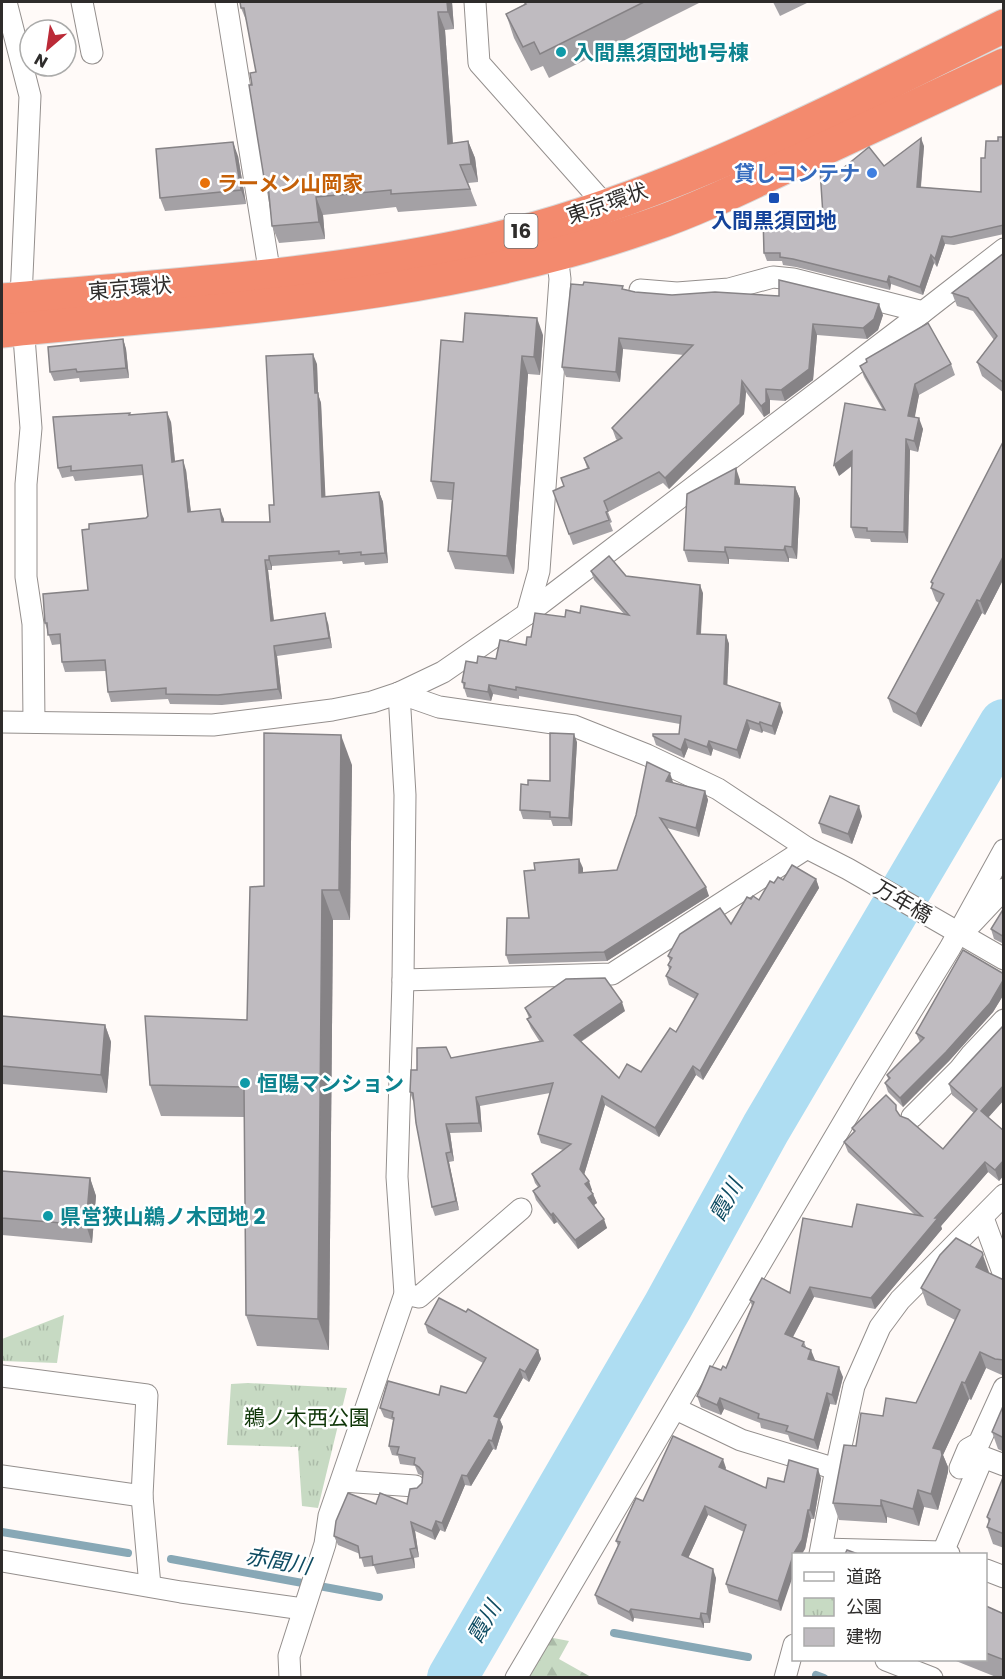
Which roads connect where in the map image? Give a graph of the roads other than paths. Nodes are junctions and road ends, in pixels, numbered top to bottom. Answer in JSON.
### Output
{"nodes":[{"id":1,"x":6,"y":2,"type":"edge"},
{"id":2,"x":82,"y":2,"type":"edge"},
{"id":3,"x":226,"y":2,"type":"edge"},
{"id":4,"x":475,"y":2,"type":"edge"},
{"id":5,"x":1004,"y":26,"type":"edge"},
{"id":6,"x":92,"y":53,"type":"dead end"},
{"id":7,"x":1004,"y":65,"type":"edge"},
{"id":8,"x":606,"y":206,"type":"junction"},
{"id":9,"x":1004,"y":249,"type":"edge"},
{"id":10,"x":557,"y":254,"type":"junction"},
{"id":11,"x":270,"y":275,"type":"junction"},
{"id":12,"x":640,"y":290,"type":"edge"},
{"id":13,"x":923,"y":312,"type":"junction"},
{"id":14,"x":12,"y":314,"type":"edge"},
{"id":15,"x":527,"y":614,"type":"junction"},
{"id":16,"x":399,"y":693,"type":"junction"},
{"id":17,"x":2,"y":722,"type":"edge"},
{"id":18,"x":34,"y":722,"type":"junction"},
{"id":19,"x":807,"y":848,"type":"junction"},
{"id":20,"x":1004,"y":850,"type":"edge"},
{"id":21,"x":1004,"y":889,"type":"edge"},
{"id":22,"x":958,"y":933,"type":"junction"},
{"id":23,"x":1004,"y":959,"type":"edge"},
{"id":24,"x":403,"y":980,"type":"junction"},
{"id":25,"x":1004,"y":1020,"type":"edge"},
{"id":26,"x":912,"y":1117,"type":"dead end"},
{"id":27,"x":1004,"y":1195,"type":"edge"},
{"id":28,"x":521,"y":1209,"type":"dead end"},
{"id":29,"x":982,"y":1218,"type":"junction"},
{"id":30,"x":1004,"y":1275,"type":"edge"},
{"id":31,"x":405,"y":1294,"type":"junction"},
{"id":32,"x":2,"y":1376,"type":"edge"},
{"id":33,"x":1004,"y":1388,"type":"edge"},
{"id":34,"x":676,"y":1409,"type":"junction"},
{"id":35,"x":1004,"y":1465,"type":"edge"},
{"id":36,"x":960,"y":1468,"type":"dead end"},
{"id":37,"x":836,"y":1469,"type":"junction"},
{"id":38,"x":2,"y":1476,"type":"edge"},
{"id":39,"x":342,"y":1481,"type":"junction"},
{"id":40,"x":415,"y":1486,"type":"edge"},
{"id":41,"x":142,"y":1496,"type":"junction"},
{"id":42,"x":821,"y":1552,"type":"edge"},
{"id":43,"x":946,"y":1553,"type":"edge"},
{"id":44,"x":2,"y":1561,"type":"edge"},
{"id":45,"x":987,"y":1570,"type":"edge"},
{"id":46,"x":1004,"y":1577,"type":"edge"},
{"id":47,"x":150,"y":1586,"type":"junction"},
{"id":48,"x":303,"y":1609,"type":"junction"},
{"id":49,"x":792,"y":1651,"type":"edge"},
{"id":50,"x":891,"y":1661,"type":"edge"},
{"id":51,"x":290,"y":1677,"type":"edge"},
{"id":52,"x":516,"y":1677,"type":"edge"},
{"id":53,"x":784,"y":1677,"type":"edge"},
{"id":54,"x":932,"y":1677,"type":"edge"}],
"edges":[{"from":1,"to":14,"type":"street"},
{"from":2,"to":6,"type":"street"},
{"from":3,"to":11,"type":"street"},
{"from":4,"to":8,"type":"street"},
{"from":5,"to":8,"type":"highway","name":"東京環状","number":"16"},
{"from":7,"to":10,"type":"highway","name":"東京環状","number":"16"},
{"from":8,"to":11,"type":"highway","name":"東京環状","number":"16"},
{"from":9,"to":13,"type":"street"},
{"from":10,"to":14,"type":"highway","name":"東京環状","number":"16"},
{"from":10,"to":15,"type":"street"},
{"from":11,"to":14,"type":"highway","name":"東京環状","number":"16"},
{"from":12,"to":13,"type":"street"},
{"from":13,"to":15,"type":"street"},
{"from":14,"to":18,"type":"street"},
{"from":15,"to":16,"type":"street"},
{"from":16,"to":18,"type":"street"},
{"from":16,"to":19,"type":"street","name":"万年橋"},
{"from":16,"to":24,"type":"street"},
{"from":17,"to":18,"type":"street"},
{"from":19,"to":22,"type":"street","name":"万年橋"},
{"from":19,"to":24,"type":"street"},
{"from":20,"to":22,"type":"street"},
{"from":21,"to":22,"type":"street"},
{"from":22,"to":23,"type":"street","name":"万年橋"},
{"from":22,"to":34,"type":"street"},
{"from":24,"to":31,"type":"street"},
{"from":25,"to":26,"type":"street"},
{"from":27,"to":29,"type":"street"},
{"from":28,"to":31,"type":"street"},
{"from":29,"to":30,"type":"street"},
{"from":29,"to":37,"type":"street"},
{"from":31,"to":39,"type":"street"},
{"from":32,"to":41,"type":"street"},
{"from":33,"to":36,"type":"street"},
{"from":34,"to":37,"type":"street"},
{"from":34,"to":52,"type":"street"},
{"from":35,"to":43,"type":"street"},
{"from":37,"to":42,"type":"street"},
{"from":38,"to":41,"type":"street"},
{"from":39,"to":40,"type":"street"},
{"from":39,"to":48,"type":"street"},
{"from":41,"to":47,"type":"street"},
{"from":42,"to":43,"type":"street"},
{"from":44,"to":47,"type":"street"},
{"from":45,"to":46,"type":"street"},
{"from":47,"to":48,"type":"street"},
{"from":48,"to":51,"type":"street"},
{"from":49,"to":53,"type":"street"},
{"from":50,"to":54,"type":"street"}]}
